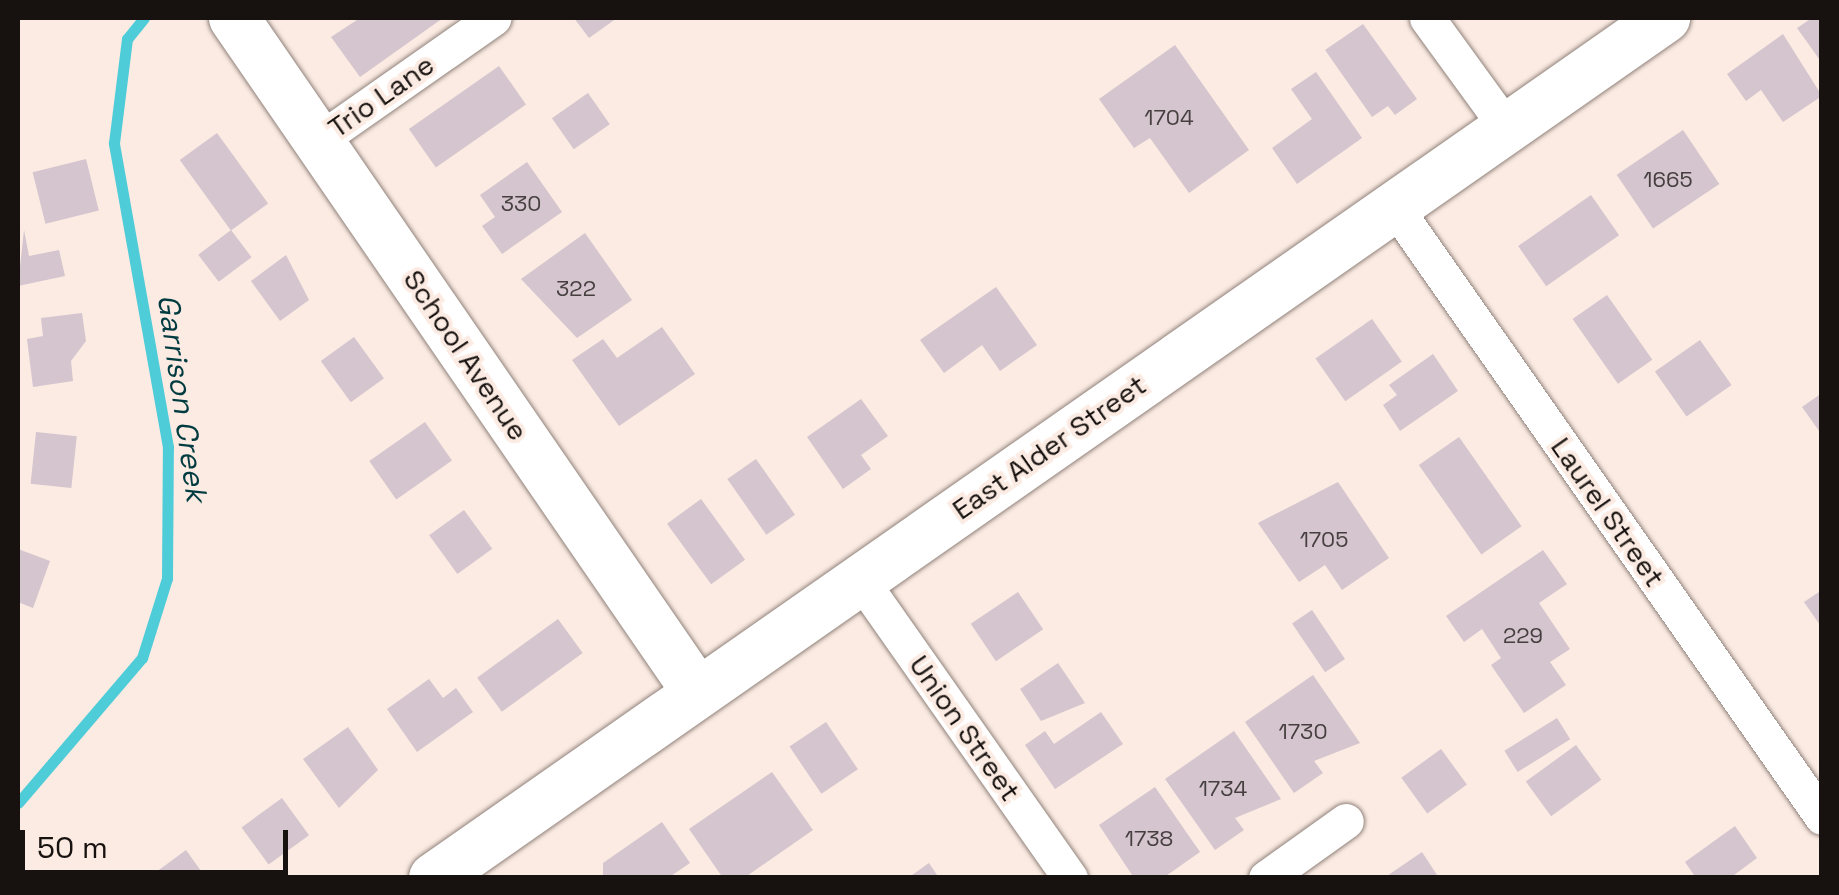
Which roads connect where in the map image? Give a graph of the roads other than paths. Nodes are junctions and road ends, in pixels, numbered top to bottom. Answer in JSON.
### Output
{"nodes":[{"id":1,"x":234,"y":18,"type":"edge"},
{"id":2,"x":493,"y":18,"type":"edge"},
{"id":3,"x":1427,"y":18,"type":"edge"},
{"id":4,"x":1665,"y":18,"type":"edge"},
{"id":5,"x":1506,"y":128,"type":"junction"},
{"id":6,"x":319,"y":140,"type":"junction"},
{"id":7,"x":1394,"y":206,"type":"junction"},
{"id":8,"x":860,"y":579,"type":"junction"},
{"id":9,"x":698,"y":693,"type":"junction"},
{"id":10,"x":1822,"y":817,"type":"edge"},
{"id":11,"x":1346,"y":821,"type":"dead end"},
{"id":12,"x":434,"y":878,"type":"edge"},
{"id":13,"x":1070,"y":878,"type":"edge"},
{"id":14,"x":1266,"y":878,"type":"edge"}],
"edges":[{"from":1,"to":6,"type":"main road","name":"School Avenue"},
{"from":2,"to":6,"type":"street","name":"Trio Lane"},
{"from":3,"to":5,"type":"street"},
{"from":4,"to":5,"type":"main road","name":"East Alder Street"},
{"from":5,"to":7,"type":"main road","name":"East Alder Street"},
{"from":6,"to":9,"type":"main road","name":"School Avenue"},
{"from":7,"to":8,"type":"main road","name":"East Alder Street"},
{"from":7,"to":10,"type":"street","name":"Laurel Street"},
{"from":8,"to":9,"type":"main road","name":"East Alder Street"},
{"from":8,"to":13,"type":"street","name":"Union Street"},
{"from":9,"to":12,"type":"main road","name":"East Alder Street"},
{"from":11,"to":14,"type":"street"}]}
